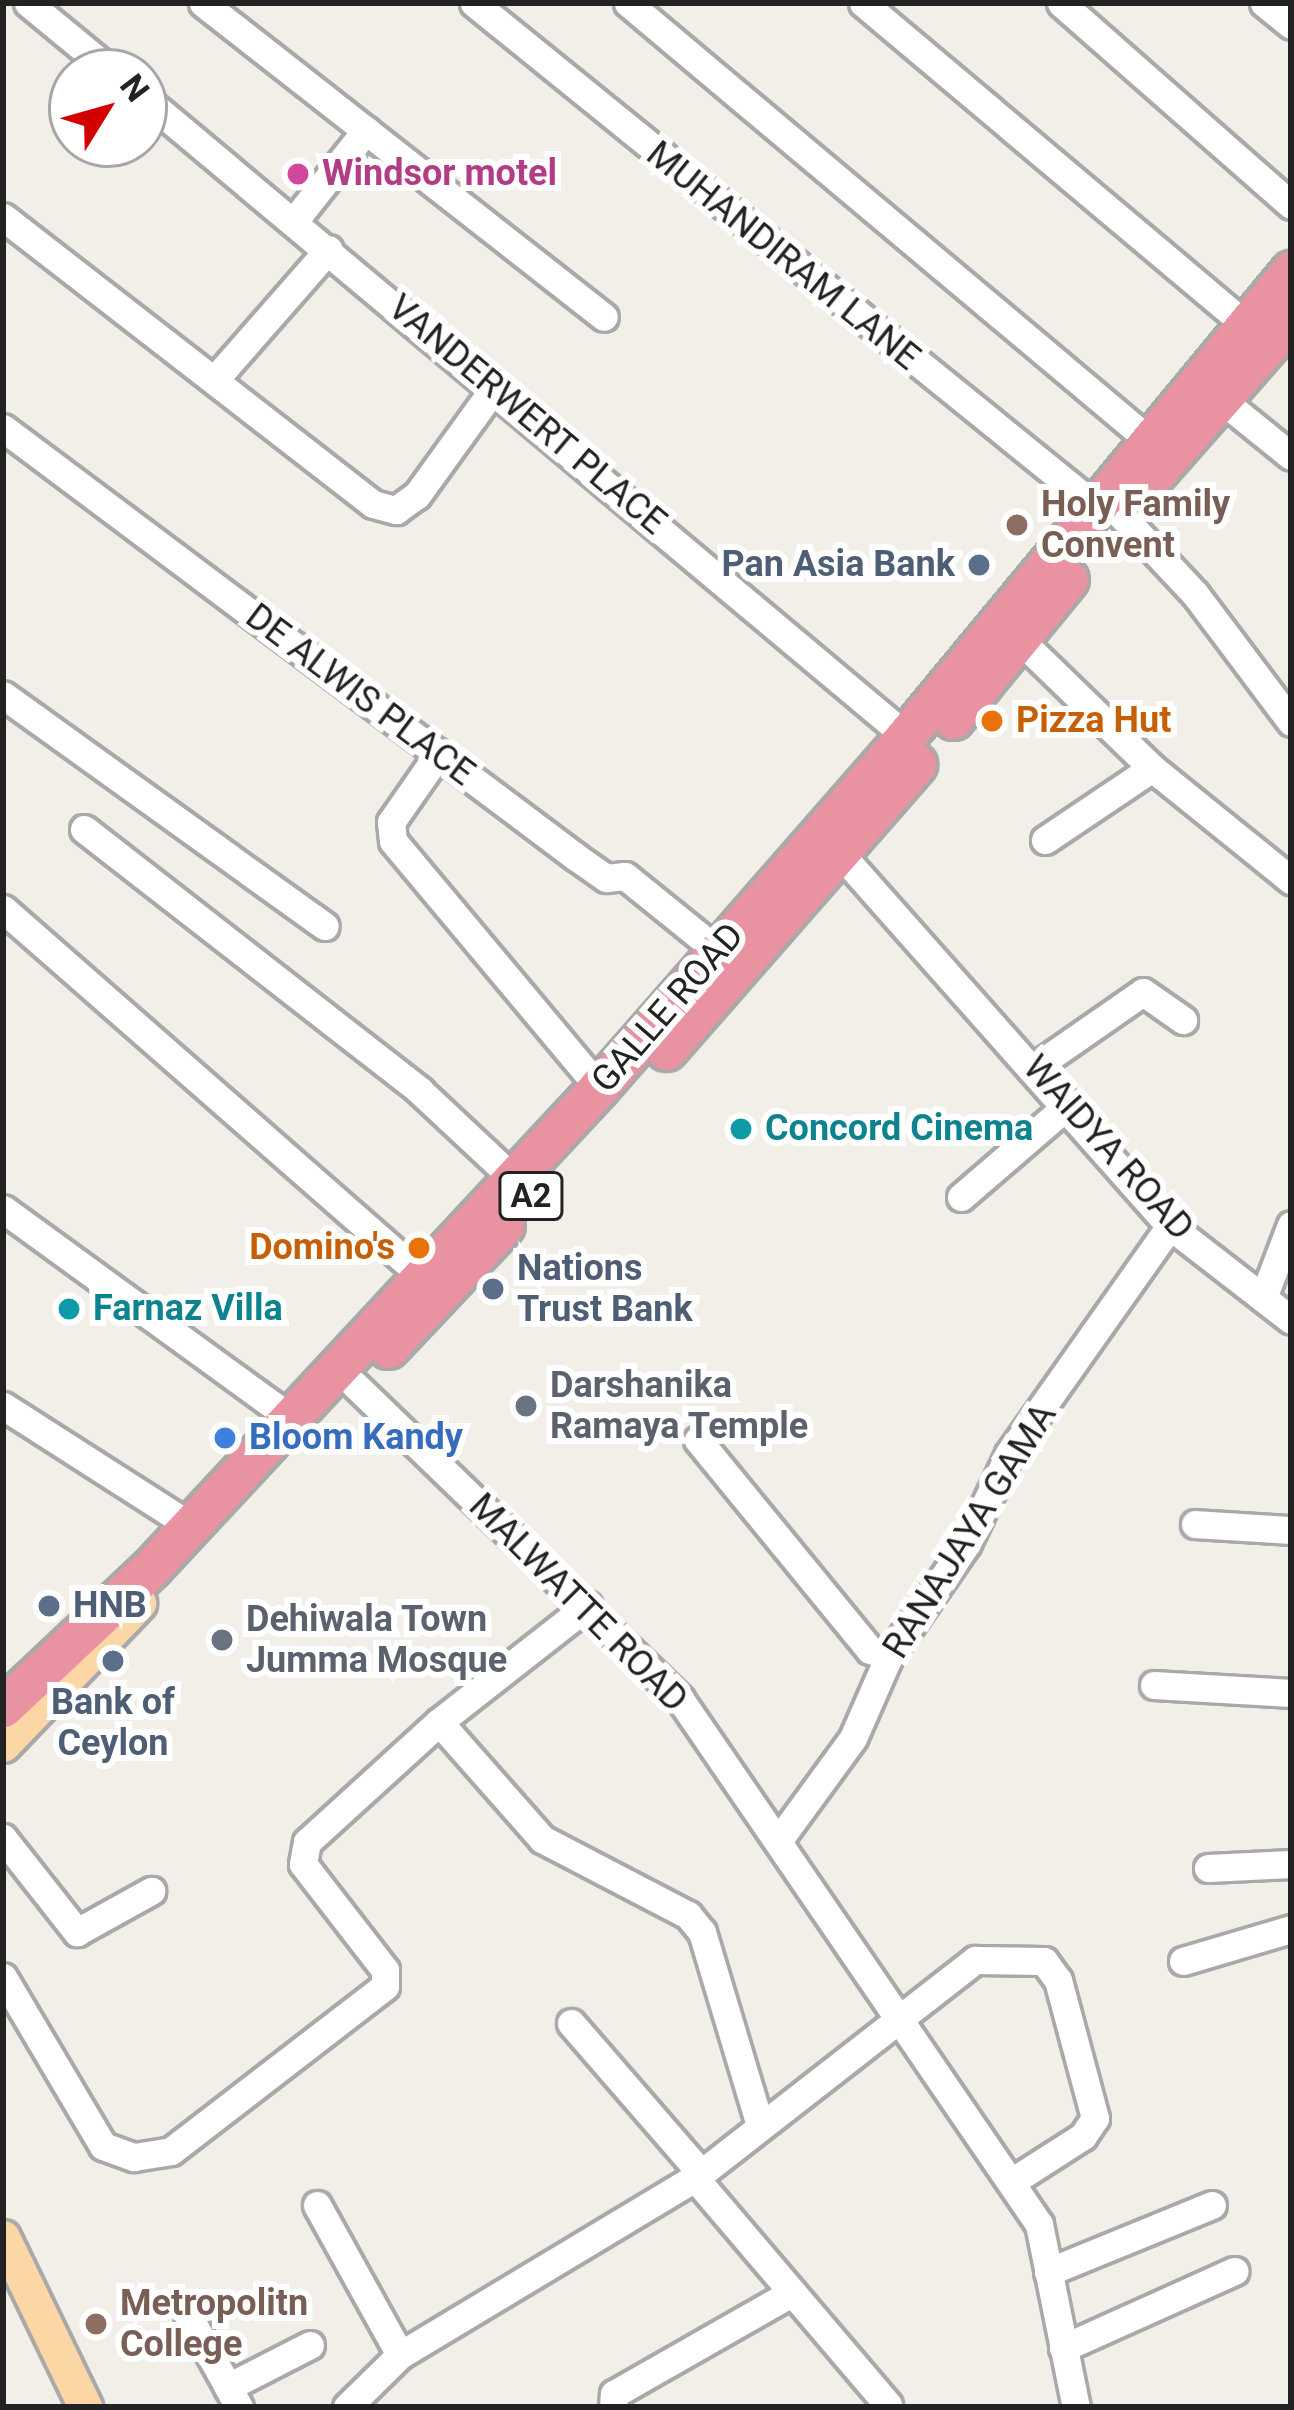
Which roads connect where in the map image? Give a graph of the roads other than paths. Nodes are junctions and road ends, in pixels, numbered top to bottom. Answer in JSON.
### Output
{"nodes":[{"id":1,"x":28,"y":3,"type":"edge"},
{"id":2,"x":202,"y":3,"type":"edge"},
{"id":3,"x":474,"y":3,"type":"edge"},
{"id":4,"x":628,"y":3,"type":"edge"},
{"id":5,"x":862,"y":3,"type":"edge"},
{"id":6,"x":1061,"y":3,"type":"edge"},
{"id":7,"x":1264,"y":3,"type":"edge"},
{"id":8,"x":1291,"y":25,"type":"edge"},
{"id":9,"x":83,"y":48,"type":"edge"},
{"id":10,"x":168,"y":118,"type":"edge"},
{"id":11,"x":366,"y":130,"type":"junction"},
{"id":12,"x":1291,"y":205,"type":"edge"},
{"id":13,"x":3,"y":217,"type":"edge"},
{"id":14,"x":294,"y":221,"type":"junction"},
{"id":15,"x":329,"y":250,"type":"junction"},
{"id":16,"x":1291,"y":271,"type":"edge"},
{"id":17,"x":604,"y":317,"type":"dead end"},
{"id":18,"x":1269,"y":329,"type":"edge"},
{"id":19,"x":216,"y":378,"type":"junction"},
{"id":20,"x":495,"y":387,"type":"junction"},
{"id":21,"x":1223,"y":401,"type":"junction"},
{"id":22,"x":3,"y":428,"type":"edge"},
{"id":23,"x":1150,"y":441,"type":"junction"},
{"id":24,"x":1291,"y":456,"type":"edge"},
{"id":25,"x":1106,"y":510,"type":"junction"},
{"id":26,"x":1020,"y":640,"type":"junction"},
{"id":27,"x":3,"y":695,"type":"edge"},
{"id":28,"x":1291,"y":722,"type":"edge"},
{"id":29,"x":906,"y":736,"type":"junction"},
{"id":30,"x":439,"y":753,"type":"junction"},
{"id":31,"x":1152,"y":768,"type":"junction"},
{"id":32,"x":84,"y":829,"type":"dead end"},
{"id":33,"x":1045,"y":840,"type":"dead end"},
{"id":34,"x":831,"y":843,"type":"junction"},
{"id":35,"x":1291,"y":880,"type":"edge"},
{"id":36,"x":3,"y":909,"type":"edge"},
{"id":37,"x":325,"y":926,"type":"dead end"},
{"id":38,"x":718,"y":951,"type":"junction"},
{"id":39,"x":1183,"y":1020,"type":"dead end"},
{"id":40,"x":1036,"y":1067,"type":"junction"},
{"id":41,"x":599,"y":1087,"type":"junction"},
{"id":42,"x":1069,"y":1104,"type":"junction"},
{"id":43,"x":513,"y":1178,"type":"junction"},
{"id":44,"x":961,"y":1197,"type":"dead end"},
{"id":45,"x":3,"y":1209,"type":"edge"},
{"id":46,"x":1291,"y":1225,"type":"edge"},
{"id":47,"x":1170,"y":1226,"type":"junction"},
{"id":48,"x":421,"y":1274,"type":"junction"},
{"id":49,"x":1263,"y":1298,"type":"junction"},
{"id":50,"x":1291,"y":1320,"type":"edge"},
{"id":51,"x":355,"y":1384,"type":"junction"},
{"id":52,"x":3,"y":1406,"type":"edge"},
{"id":53,"x":292,"y":1419,"type":"junction"},
{"id":54,"x":698,"y":1439,"type":"dead end"},
{"id":55,"x":201,"y":1520,"type":"junction"},
{"id":56,"x":1195,"y":1524,"type":"dead end"},
{"id":57,"x":1291,"y":1530,"type":"edge"},
{"id":58,"x":155,"y":1571,"type":"junction"},
{"id":59,"x":587,"y":1605,"type":"junction"},
{"id":60,"x":889,"y":1657,"type":"junction"},
{"id":61,"x":1154,"y":1684,"type":"dead end"},
{"id":62,"x":3,"y":1693,"type":"edge"},
{"id":63,"x":1291,"y":1693,"type":"edge"},
{"id":64,"x":3,"y":1707,"type":"edge"},
{"id":65,"x":440,"y":1722,"type":"junction"},
{"id":66,"x":3,"y":1726,"type":"edge"},
{"id":67,"x":3,"y":1745,"type":"edge"},
{"id":68,"x":3,"y":1838,"type":"edge"},
{"id":69,"x":778,"y":1841,"type":"junction"},
{"id":70,"x":1291,"y":1864,"type":"edge"},
{"id":71,"x":1208,"y":1868,"type":"dead end"},
{"id":72,"x":151,"y":1891,"type":"dead end"},
{"id":73,"x":1291,"y":1929,"type":"edge"},
{"id":74,"x":1183,"y":1961,"type":"dead end"},
{"id":75,"x":3,"y":1977,"type":"edge"},
{"id":76,"x":896,"y":2017,"type":"junction"},
{"id":77,"x":572,"y":2023,"type":"dead end"},
{"id":78,"x":759,"y":2122,"type":"junction"},
{"id":79,"x":698,"y":2175,"type":"junction"},
{"id":80,"x":1011,"y":2182,"type":"junction"},
{"id":81,"x":317,"y":2205,"type":"dead end"},
{"id":82,"x":1212,"y":2205,"type":"dead end"},
{"id":83,"x":3,"y":2237,"type":"edge"},
{"id":84,"x":1234,"y":2271,"type":"dead end"},
{"id":85,"x":1048,"y":2272,"type":"junction"},
{"id":86,"x":789,"y":2294,"type":"junction"},
{"id":87,"x":188,"y":2314,"type":"dead end"},
{"id":88,"x":310,"y":2345,"type":"dead end"},
{"id":89,"x":1063,"y":2348,"type":"junction"},
{"id":90,"x":400,"y":2355,"type":"junction"},
{"id":91,"x":233,"y":2397,"type":"edge"},
{"id":92,"x":888,"y":2405,"type":"edge"},
{"id":93,"x":85,"y":2407,"type":"edge"},
{"id":94,"x":347,"y":2407,"type":"edge"},
{"id":95,"x":613,"y":2407,"type":"edge"},
{"id":96,"x":1076,"y":2407,"type":"edge"}],
"edges":[{"from":1,"to":9,"type":"street"},
{"from":2,"to":11,"type":"street"},
{"from":3,"to":25,"type":"street","name":"MUHANDIRAM LANE"},
{"from":4,"to":23,"type":"street"},
{"from":5,"to":18,"type":"street"},
{"from":6,"to":12,"type":"street"},
{"from":7,"to":8,"type":"street"},
{"from":10,"to":14,"type":"street","name":"VANDERWERT PLACE"},
{"from":11,"to":14,"type":"street"},
{"from":11,"to":17,"type":"street"},
{"from":13,"to":19,"type":"street"},
{"from":14,"to":15,"type":"street","name":"VANDERWERT PLACE"},
{"from":15,"to":19,"type":"street"},
{"from":15,"to":20,"type":"street","name":"VANDERWERT PLACE"},
{"from":16,"to":18,"type":"highway","name":"GALLE ROAD","number":"A2"},
{"from":18,"to":21,"type":"highway","name":"GALLE ROAD","number":"A2"},
{"from":18,"to":23,"type":"highway","name":"GALLE ROAD","number":"A2"},
{"from":19,"to":20,"type":"street"},
{"from":20,"to":29,"type":"street","name":"VANDERWERT PLACE"},
{"from":21,"to":24,"type":"street"},
{"from":21,"to":25,"type":"highway","name":"GALLE ROAD","number":"A2"},
{"from":22,"to":30,"type":"street","name":"DE ALWIS PLACE"},
{"from":23,"to":25,"type":"highway","name":"GALLE ROAD","number":"A2"},
{"from":25,"to":26,"type":"highway","name":"GALLE ROAD","number":"A2"},
{"from":25,"to":28,"type":"street","name":"MUHANDIRAM LANE"},
{"from":25,"to":29,"type":"highway","name":"GALLE ROAD","number":"A2"},
{"from":26,"to":31,"type":"street"},
{"from":26,"to":34,"type":"highway","name":"GALLE ROAD","number":"A2"},
{"from":27,"to":37,"type":"street"},
{"from":29,"to":34,"type":"highway","name":"GALLE ROAD","number":"A2"},
{"from":30,"to":38,"type":"street","name":"DE ALWIS PLACE"},
{"from":30,"to":41,"type":"street"},
{"from":31,"to":33,"type":"street"},
{"from":31,"to":35,"type":"street"},
{"from":32,"to":43,"type":"street"},
{"from":34,"to":38,"type":"highway","name":"GALLE ROAD","number":"A2"},
{"from":34,"to":40,"type":"street","name":"WAIDYA ROAD"},
{"from":34,"to":51,"type":"highway","name":"GALLE ROAD","number":"A2"},
{"from":36,"to":48,"type":"street"},
{"from":38,"to":41,"type":"highway","name":"GALLE ROAD","number":"A2"},
{"from":39,"to":40,"type":"street"},
{"from":40,"to":42,"type":"street","name":"WAIDYA ROAD"},
{"from":41,"to":43,"type":"highway","name":"GALLE ROAD","number":"A2"},
{"from":42,"to":44,"type":"street"},
{"from":42,"to":47,"type":"street","name":"WAIDYA ROAD"},
{"from":43,"to":48,"type":"highway","name":"GALLE ROAD","number":"A2"},
{"from":45,"to":53,"type":"street"},
{"from":46,"to":49,"type":"street"},
{"from":47,"to":49,"type":"street","name":"WAIDYA ROAD"},
{"from":47,"to":60,"type":"street","name":"RANAJAYA GAMA"},
{"from":48,"to":53,"type":"highway","name":"GALLE ROAD","number":"A2"},
{"from":49,"to":50,"type":"street","name":"WAIDYA ROAD"},
{"from":51,"to":55,"type":"highway","name":"GALLE ROAD","number":"A2"},
{"from":51,"to":59,"type":"street","name":"MALWATTE ROAD"},
{"from":52,"to":55,"type":"street"},
{"from":53,"to":55,"type":"highway","name":"GALLE ROAD","number":"A2"},
{"from":54,"to":60,"type":"street"},
{"from":55,"to":58,"type":"highway","name":"GALLE ROAD","number":"A2"},
{"from":55,"to":62,"type":"main road"},
{"from":55,"to":67,"type":"main road"},
{"from":56,"to":57,"type":"street"},
{"from":58,"to":64,"type":"highway","name":"GALLE ROAD","number":"A2"},
{"from":58,"to":66,"type":"highway","name":"GALLE ROAD","number":"A2"},
{"from":59,"to":65,"type":"street"},
{"from":59,"to":69,"type":"street","name":"MALWATTE ROAD"},
{"from":60,"to":69,"type":"street","name":"RANAJAYA GAMA"},
{"from":61,"to":63,"type":"street"},
{"from":65,"to":75,"type":"street"},
{"from":65,"to":78,"type":"street"},
{"from":68,"to":72,"type":"street"},
{"from":69,"to":76,"type":"street","name":"MALWATTE ROAD"},
{"from":70,"to":71,"type":"street"},
{"from":73,"to":74,"type":"street"},
{"from":76,"to":78,"type":"street"},
{"from":76,"to":80,"type":"street","name":"MALWATTE ROAD"},
{"from":76,"to":80,"type":"street"},
{"from":77,"to":79,"type":"street"},
{"from":78,"to":79,"type":"street"},
{"from":79,"to":86,"type":"street"},
{"from":79,"to":90,"type":"street"},
{"from":80,"to":85,"type":"street","name":"MALWATTE ROAD"},
{"from":81,"to":90,"type":"street"},
{"from":82,"to":85,"type":"street"},
{"from":83,"to":93,"type":"main road"},
{"from":84,"to":89,"type":"street"},
{"from":85,"to":89,"type":"street","name":"MALWATTE ROAD"},
{"from":86,"to":92,"type":"street"},
{"from":86,"to":95,"type":"street"},
{"from":87,"to":91,"type":"street"},
{"from":88,"to":91,"type":"street"},
{"from":89,"to":96,"type":"street","name":"MALWATTE ROAD"},
{"from":90,"to":94,"type":"street"}]}
